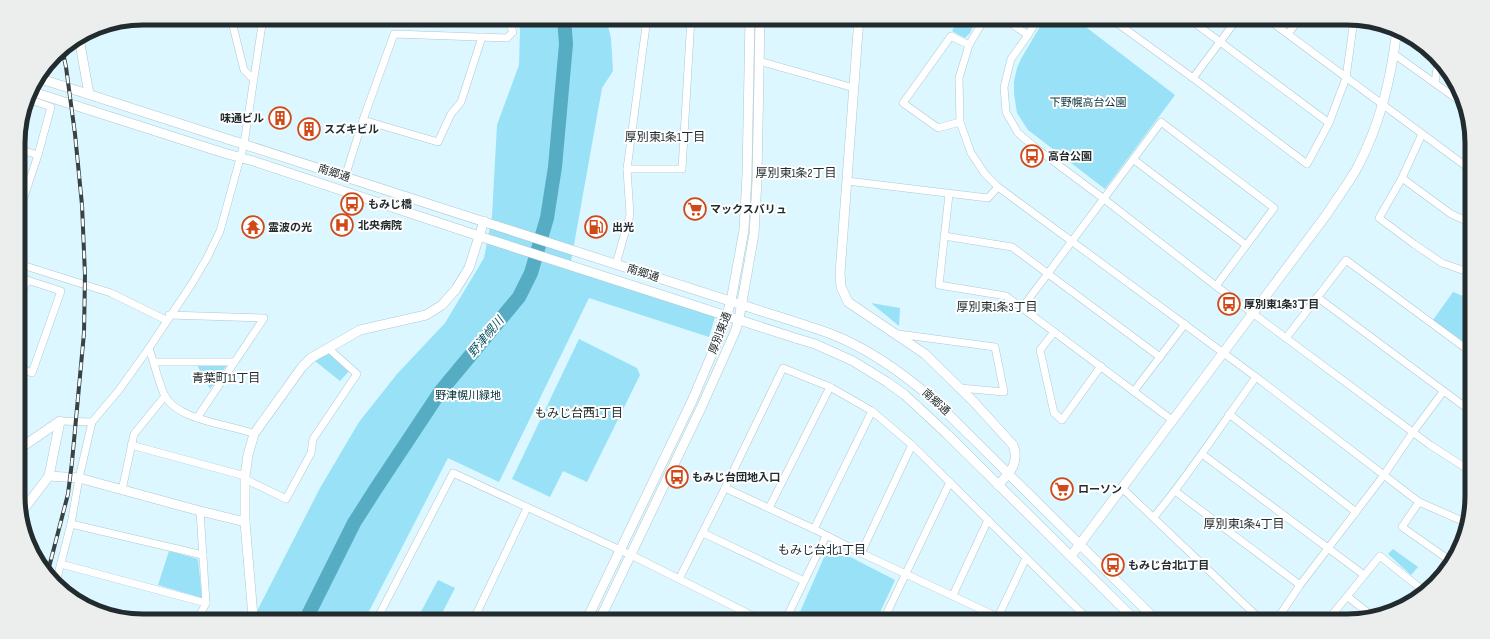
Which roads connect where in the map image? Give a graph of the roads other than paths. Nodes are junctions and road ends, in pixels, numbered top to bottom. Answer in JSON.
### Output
{"nodes":[{"id":1,"x":233,"y":25,"type":"edge"},
{"id":2,"x":262,"y":25,"type":"edge"},
{"id":3,"x":510,"y":25,"type":"edge"},
{"id":4,"x":646,"y":25,"type":"edge"},
{"id":5,"x":691,"y":25,"type":"edge"},
{"id":6,"x":750,"y":25,"type":"edge"},
{"id":7,"x":760,"y":25,"type":"edge"},
{"id":8,"x":859,"y":25,"type":"edge"},
{"id":9,"x":981,"y":25,"type":"edge"},
{"id":10,"x":1013,"y":25,"type":"edge"},
{"id":11,"x":1034,"y":25,"type":"edge"},
{"id":12,"x":1120,"y":25,"type":"edge"},
{"id":13,"x":1197,"y":25,"type":"edge"},
{"id":14,"x":1233,"y":25,"type":"edge"},
{"id":15,"x":1276,"y":25,"type":"edge"},
{"id":16,"x":1295,"y":25,"type":"edge"},
{"id":17,"x":1353,"y":25,"type":"edge"},
{"id":18,"x":1288,"y":34,"type":"junction"},
{"id":19,"x":1028,"y":35,"type":"junction"},
{"id":20,"x":1396,"y":36,"type":"edge"},
{"id":21,"x":482,"y":37,"type":"junction"},
{"id":22,"x":1220,"y":42,"type":"junction"},
{"id":23,"x":80,"y":43,"type":"edge"},
{"id":24,"x":969,"y":45,"type":"junction"},
{"id":25,"x":1394,"y":54,"type":"junction"},
{"id":26,"x":759,"y":61,"type":"junction"},
{"id":27,"x":1437,"y":67,"type":"edge"},
{"id":28,"x":44,"y":78,"type":"edge"},
{"id":29,"x":1193,"y":78,"type":"junction"},
{"id":30,"x":1346,"y":78,"type":"junction"},
{"id":31,"x":253,"y":79,"type":"junction"},
{"id":32,"x":1435,"y":83,"type":"junction"},
{"id":33,"x":854,"y":88,"type":"junction"},
{"id":34,"x":36,"y":93,"type":"edge"},
{"id":35,"x":89,"y":94,"type":"junction"},
{"id":36,"x":1456,"y":98,"type":"edge"},
{"id":37,"x":33,"y":101,"type":"edge"},
{"id":38,"x":1383,"y":106,"type":"junction"},
{"id":39,"x":363,"y":120,"type":"junction"},
{"id":40,"x":960,"y":122,"type":"junction"},
{"id":41,"x":1329,"y":123,"type":"junction"},
{"id":42,"x":1422,"y":134,"type":"junction"},
{"id":43,"x":244,"y":144,"type":"junction"},
{"id":44,"x":25,"y":151,"type":"edge"},
{"id":45,"x":38,"y":155,"type":"junction"},
{"id":46,"x":240,"y":158,"type":"junction"},
{"id":47,"x":1133,"y":159,"type":"junction"},
{"id":48,"x":1465,"y":166,"type":"edge"},
{"id":49,"x":627,"y":169,"type":"junction"},
{"id":50,"x":345,"y":177,"type":"junction"},
{"id":51,"x":1402,"y":178,"type":"junction"},
{"id":52,"x":847,"y":181,"type":"junction"},
{"id":53,"x":998,"y":187,"type":"junction"},
{"id":54,"x":25,"y":191,"type":"edge"},
{"id":55,"x":949,"y":194,"type":"junction"},
{"id":56,"x":1104,"y":199,"type":"junction"},
{"id":57,"x":1465,"y":220,"type":"edge"},
{"id":58,"x":484,"y":221,"type":"junction"},
{"id":59,"x":480,"y":236,"type":"junction"},
{"id":60,"x":944,"y":236,"type":"junction"},
{"id":61,"x":1072,"y":241,"type":"junction"},
{"id":62,"x":1246,"y":245,"type":"junction"},
{"id":63,"x":616,"y":264,"type":"junction"},
{"id":64,"x":25,"y":266,"type":"edge"},
{"id":65,"x":41,"y":271,"type":"junction"},
{"id":66,"x":1465,"y":271,"type":"edge"},
{"id":67,"x":1048,"y":274,"type":"junction"},
{"id":68,"x":39,"y":284,"type":"junction"},
{"id":69,"x":25,"y":286,"type":"edge"},
{"id":70,"x":1216,"y":286,"type":"junction"},
{"id":71,"x":1317,"y":297,"type":"junction"},
{"id":72,"x":731,"y":301,"type":"junction"},
{"id":73,"x":742,"y":305,"type":"junction"},
{"id":74,"x":1022,"y":308,"type":"junction"},
{"id":75,"x":1253,"y":313,"type":"junction"},
{"id":76,"x":727,"y":315,"type":"junction"},
{"id":77,"x":168,"y":317,"type":"junction"},
{"id":78,"x":739,"y":319,"type":"junction"},
{"id":79,"x":1185,"y":324,"type":"junction"},
{"id":80,"x":1054,"y":332,"type":"junction"},
{"id":81,"x":896,"y":334,"type":"junction"},
{"id":82,"x":1286,"y":338,"type":"junction"},
{"id":83,"x":149,"y":348,"type":"junction"},
{"id":84,"x":328,"y":348,"type":"junction"},
{"id":85,"x":1465,"y":348,"type":"edge"},
{"id":86,"x":1222,"y":353,"type":"junction"},
{"id":87,"x":1160,"y":357,"type":"junction"},
{"id":88,"x":154,"y":362,"type":"junction"},
{"id":89,"x":234,"y":362,"type":"junction"},
{"id":90,"x":1101,"y":366,"type":"junction"},
{"id":91,"x":25,"y":370,"type":"edge"},
{"id":92,"x":1256,"y":377,"type":"junction"},
{"id":93,"x":830,"y":387,"type":"junction"},
{"id":94,"x":960,"y":388,"type":"junction"},
{"id":95,"x":1134,"y":391,"type":"junction"},
{"id":96,"x":1443,"y":392,"type":"junction"},
{"id":97,"x":165,"y":396,"type":"junction"},
{"id":98,"x":1465,"y":407,"type":"edge"},
{"id":99,"x":872,"y":411,"type":"junction"},
{"id":100,"x":1229,"y":414,"type":"junction"},
{"id":101,"x":197,"y":418,"type":"junction"},
{"id":102,"x":1172,"y":420,"type":"junction"},
{"id":103,"x":60,"y":421,"type":"junction"},
{"id":104,"x":92,"y":422,"type":"junction"},
{"id":105,"x":1413,"y":432,"type":"junction"},
{"id":106,"x":254,"y":434,"type":"junction"},
{"id":107,"x":25,"y":445,"type":"edge"},
{"id":108,"x":131,"y":445,"type":"junction"},
{"id":109,"x":912,"y":445,"type":"junction"},
{"id":110,"x":1202,"y":454,"type":"junction"},
{"id":111,"x":1465,"y":467,"type":"edge"},
{"id":112,"x":1009,"y":474,"type":"junction"},
{"id":113,"x":1384,"y":475,"type":"junction"},
{"id":114,"x":49,"y":476,"type":"junction"},
{"id":115,"x":79,"y":478,"type":"junction"},
{"id":116,"x":245,"y":478,"type":"junction"},
{"id":117,"x":950,"y":482,"type":"junction"},
{"id":118,"x":998,"y":485,"type":"junction"},
{"id":119,"x":726,"y":488,"type":"junction"},
{"id":120,"x":1122,"y":488,"type":"junction"},
{"id":121,"x":122,"y":490,"type":"junction"},
{"id":122,"x":1175,"y":491,"type":"junction"},
{"id":123,"x":1419,"y":502,"type":"junction"},
{"id":124,"x":26,"y":507,"type":"edge"},
{"id":125,"x":527,"y":508,"type":"junction"},
{"id":126,"x":769,"y":508,"type":"junction"},
{"id":127,"x":200,"y":511,"type":"junction"},
{"id":128,"x":1356,"y":512,"type":"junction"},
{"id":129,"x":1154,"y":517,"type":"junction"},
{"id":130,"x":988,"y":520,"type":"junction"},
{"id":131,"x":1463,"y":520,"type":"edge"},
{"id":132,"x":245,"y":522,"type":"junction"},
{"id":133,"x":71,"y":524,"type":"junction"},
{"id":134,"x":814,"y":529,"type":"junction"},
{"id":135,"x":703,"y":533,"type":"junction"},
{"id":136,"x":826,"y":536,"type":"junction"},
{"id":137,"x":1080,"y":544,"type":"junction"},
{"id":138,"x":1329,"y":549,"type":"junction"},
{"id":139,"x":620,"y":550,"type":"junction"},
{"id":140,"x":861,"y":553,"type":"junction"},
{"id":141,"x":203,"y":555,"type":"junction"},
{"id":142,"x":630,"y":555,"type":"junction"},
{"id":143,"x":1071,"y":556,"type":"junction"},
{"id":144,"x":1026,"y":558,"type":"junction"},
{"id":145,"x":1447,"y":559,"type":"edge"},
{"id":146,"x":61,"y":564,"type":"junction"},
{"id":147,"x":905,"y":573,"type":"junction"},
{"id":148,"x":1364,"y":575,"type":"junction"},
{"id":149,"x":58,"y":577,"type":"edge"},
{"id":150,"x":679,"y":579,"type":"junction"},
{"id":151,"x":804,"y":581,"type":"junction"},
{"id":152,"x":1300,"y":585,"type":"junction"},
{"id":153,"x":1420,"y":588,"type":"edge"},
{"id":154,"x":953,"y":595,"type":"junction"},
{"id":155,"x":1348,"y":597,"type":"junction"},
{"id":156,"x":206,"y":603,"type":"junction"},
{"id":157,"x":1368,"y":612,"type":"edge"},
{"id":158,"x":200,"y":614,"type":"edge"},
{"id":159,"x":253,"y":614,"type":"edge"},
{"id":160,"x":380,"y":614,"type":"edge"},
{"id":161,"x":476,"y":614,"type":"edge"},
{"id":162,"x":589,"y":614,"type":"edge"},
{"id":163,"x":602,"y":614,"type":"edge"},
{"id":164,"x":749,"y":614,"type":"edge"},
{"id":165,"x":788,"y":614,"type":"edge"},
{"id":166,"x":887,"y":614,"type":"edge"},
{"id":167,"x":988,"y":614,"type":"edge"},
{"id":168,"x":999,"y":614,"type":"edge"},
{"id":169,"x":1083,"y":614,"type":"edge"},
{"id":170,"x":1129,"y":614,"type":"edge"},
{"id":171,"x":1150,"y":614,"type":"edge"},
{"id":172,"x":1255,"y":614,"type":"edge"},
{"id":173,"x":1281,"y":614,"type":"edge"},
{"id":174,"x":1333,"y":614,"type":"edge"}],
"edges":[{"from":1,"to":31,"type":"street"},
{"from":2,"to":31,"type":"street"},
{"from":3,"to":21,"type":"street"},
{"from":4,"to":49,"type":"street"},
{"from":5,"to":49,"type":"street"},
{"from":6,"to":72,"type":"street","name":"厚別東通"},
{"from":7,"to":26,"type":"street","name":"厚別東通"},
{"from":8,"to":33,"type":"street"},
{"from":9,"to":24,"type":"street"},
{"from":10,"to":19,"type":"street"},
{"from":11,"to":19,"type":"street"},
{"from":12,"to":29,"type":"street"},
{"from":13,"to":22,"type":"street"},
{"from":14,"to":22,"type":"street"},
{"from":15,"to":18,"type":"street"},
{"from":16,"to":18,"type":"street"},
{"from":17,"to":30,"type":"street"},
{"from":18,"to":30,"type":"street"},
{"from":19,"to":56,"type":"street"},
{"from":20,"to":25,"type":"street"},
{"from":21,"to":39,"type":"street"},
{"from":21,"to":39,"type":"street"},
{"from":22,"to":29,"type":"street"},
{"from":22,"to":41,"type":"street"},
{"from":23,"to":35,"type":"street"},
{"from":24,"to":40,"type":"street"},
{"from":24,"to":40,"type":"street"},
{"from":25,"to":32,"type":"street"},
{"from":25,"to":38,"type":"street"},
{"from":26,"to":33,"type":"street"},
{"from":26,"to":73,"type":"street","name":"厚別東通"},
{"from":27,"to":32,"type":"street"},
{"from":28,"to":35,"type":"street","name":"南郷通"},
{"from":29,"to":41,"type":"street"},
{"from":30,"to":38,"type":"street"},
{"from":30,"to":41,"type":"street"},
{"from":31,"to":43,"type":"street"},
{"from":32,"to":36,"type":"street"},
{"from":33,"to":52,"type":"street"},
{"from":34,"to":46,"type":"street","name":"南郷通"},
{"from":35,"to":43,"type":"street","name":"南郷通"},
{"from":37,"to":45,"type":"street"},
{"from":38,"to":42,"type":"street"},
{"from":38,"to":75,"type":"street"},
{"from":39,"to":50,"type":"street"},
{"from":40,"to":53,"type":"street"},
{"from":42,"to":48,"type":"street"},
{"from":42,"to":51,"type":"street"},
{"from":43,"to":46,"type":"street"},
{"from":43,"to":50,"type":"street","name":"南郷通"},
{"from":44,"to":45,"type":"street"},
{"from":45,"to":54,"type":"street"},
{"from":46,"to":59,"type":"street","name":"南郷通"},
{"from":46,"to":77,"type":"street"},
{"from":47,"to":56,"type":"street"},
{"from":47,"to":62,"type":"street"},
{"from":47,"to":62,"type":"street"},
{"from":49,"to":63,"type":"street"},
{"from":50,"to":58,"type":"street","name":"南郷通"},
{"from":51,"to":57,"type":"street"},
{"from":51,"to":66,"type":"street"},
{"from":52,"to":55,"type":"street"},
{"from":52,"to":81,"type":"street"},
{"from":53,"to":55,"type":"street"},
{"from":53,"to":61,"type":"street"},
{"from":55,"to":60,"type":"street"},
{"from":56,"to":61,"type":"street"},
{"from":56,"to":70,"type":"street"},
{"from":58,"to":59,"type":"street"},
{"from":58,"to":63,"type":"street","name":"南郷通"},
{"from":59,"to":76,"type":"street","name":"南郷通"},
{"from":59,"to":84,"type":"street"},
{"from":60,"to":67,"type":"street"},
{"from":60,"to":74,"type":"street"},
{"from":61,"to":67,"type":"street"},
{"from":61,"to":79,"type":"street"},
{"from":62,"to":70,"type":"street"},
{"from":63,"to":72,"type":"street","name":"南郷通"},
{"from":64,"to":65,"type":"street"},
{"from":65,"to":68,"type":"street"},
{"from":65,"to":77,"type":"street"},
{"from":67,"to":74,"type":"street"},
{"from":67,"to":87,"type":"street"},
{"from":68,"to":69,"type":"street"},
{"from":68,"to":91,"type":"street"},
{"from":70,"to":75,"type":"street"},
{"from":71,"to":82,"type":"street"},
{"from":71,"to":85,"type":"street"},
{"from":71,"to":96,"type":"street"},
{"from":72,"to":73,"type":"street","name":"南郷通"},
{"from":72,"to":76,"type":"street","name":"厚別東通"},
{"from":73,"to":78,"type":"street","name":"厚別東通"},
{"from":73,"to":112,"type":"street","name":"南郷通"},
{"from":74,"to":80,"type":"street"},
{"from":75,"to":82,"type":"street"},
{"from":75,"to":86,"type":"street"},
{"from":76,"to":78,"type":"street","name":"南郷通"},
{"from":76,"to":139,"type":"street","name":"厚別東通"},
{"from":77,"to":83,"type":"street"},
{"from":77,"to":89,"type":"street"},
{"from":78,"to":118,"type":"street","name":"南郷通"},
{"from":78,"to":142,"type":"street","name":"厚別東通"},
{"from":79,"to":86,"type":"street"},
{"from":79,"to":87,"type":"street"},
{"from":80,"to":90,"type":"street"},
{"from":80,"to":90,"type":"street"},
{"from":81,"to":94,"type":"street"},
{"from":81,"to":94,"type":"street"},
{"from":82,"to":105,"type":"street"},
{"from":83,"to":88,"type":"street"},
{"from":83,"to":104,"type":"street"},
{"from":84,"to":106,"type":"street"},
{"from":84,"to":116,"type":"street"},
{"from":86,"to":92,"type":"street"},
{"from":86,"to":102,"type":"street"},
{"from":87,"to":95,"type":"street"},
{"from":88,"to":89,"type":"street"},
{"from":88,"to":97,"type":"street"},
{"from":89,"to":101,"type":"street"},
{"from":90,"to":95,"type":"street"},
{"from":92,"to":100,"type":"street"},
{"from":92,"to":113,"type":"street"},
{"from":93,"to":99,"type":"street"},
{"from":93,"to":119,"type":"street"},
{"from":93,"to":126,"type":"street"},
{"from":94,"to":112,"type":"street"},
{"from":95,"to":102,"type":"street"},
{"from":96,"to":98,"type":"street"},
{"from":96,"to":105,"type":"street"},
{"from":97,"to":101,"type":"street"},
{"from":97,"to":108,"type":"street"},
{"from":99,"to":109,"type":"street"},
{"from":99,"to":134,"type":"street"},
{"from":100,"to":110,"type":"street"},
{"from":100,"to":128,"type":"street"},
{"from":101,"to":106,"type":"street"},
{"from":102,"to":120,"type":"street"},
{"from":103,"to":104,"type":"street"},
{"from":103,"to":107,"type":"street"},
{"from":103,"to":114,"type":"street"},
{"from":104,"to":115,"type":"street"},
{"from":105,"to":111,"type":"street"},
{"from":105,"to":113,"type":"street"},
{"from":106,"to":116,"type":"street"},
{"from":108,"to":116,"type":"street"},
{"from":108,"to":121,"type":"street"},
{"from":109,"to":117,"type":"street"},
{"from":109,"to":140,"type":"street"},
{"from":110,"to":122,"type":"street"},
{"from":110,"to":138,"type":"street"},
{"from":112,"to":118,"type":"street"},
{"from":112,"to":137,"type":"street","name":"南郷通"},
{"from":113,"to":123,"type":"street"},
{"from":113,"to":128,"type":"street"},
{"from":114,"to":115,"type":"street"},
{"from":114,"to":124,"type":"street"},
{"from":115,"to":121,"type":"street"},
{"from":115,"to":133,"type":"street"},
{"from":116,"to":132,"type":"street"},
{"from":117,"to":130,"type":"street"},
{"from":117,"to":147,"type":"street"},
{"from":118,"to":143,"type":"street","name":"南郷通"},
{"from":119,"to":126,"type":"street"},
{"from":119,"to":135,"type":"street"},
{"from":120,"to":129,"type":"street"},
{"from":120,"to":137,"type":"street"},
{"from":121,"to":127,"type":"street"},
{"from":122,"to":129,"type":"street"},
{"from":122,"to":152,"type":"street"},
{"from":123,"to":131,"type":"street"},
{"from":123,"to":145,"type":"street"},
{"from":125,"to":139,"type":"street"},
{"from":125,"to":160,"type":"street"},
{"from":125,"to":161,"type":"street"},
{"from":126,"to":134,"type":"street"},
{"from":127,"to":132,"type":"street"},
{"from":127,"to":141,"type":"street"},
{"from":128,"to":138,"type":"street"},
{"from":129,"to":172,"type":"street"},
{"from":130,"to":144,"type":"street"},
{"from":130,"to":154,"type":"street"},
{"from":132,"to":159,"type":"street"},
{"from":133,"to":141,"type":"street"},
{"from":133,"to":146,"type":"street"},
{"from":134,"to":136,"type":"street"},
{"from":135,"to":150,"type":"street"},
{"from":135,"to":151,"type":"street"},
{"from":136,"to":140,"type":"street"},
{"from":136,"to":151,"type":"street"},
{"from":137,"to":143,"type":"street"},
{"from":137,"to":171,"type":"street","name":"南郷通"},
{"from":138,"to":148,"type":"street"},
{"from":138,"to":152,"type":"street"},
{"from":139,"to":142,"type":"street"},
{"from":139,"to":162,"type":"street","name":"厚別東通"},
{"from":140,"to":147,"type":"street"},
{"from":141,"to":156,"type":"street"},
{"from":142,"to":150,"type":"street"},
{"from":142,"to":163,"type":"street","name":"厚別東通"},
{"from":143,"to":170,"type":"street","name":"南郷通"},
{"from":144,"to":168,"type":"street"},
{"from":144,"to":169,"type":"street"},
{"from":146,"to":149,"type":"street"},
{"from":146,"to":156,"type":"street"},
{"from":147,"to":154,"type":"street"},
{"from":147,"to":166,"type":"street"},
{"from":148,"to":153,"type":"street"},
{"from":148,"to":155,"type":"street"},
{"from":150,"to":164,"type":"street"},
{"from":151,"to":165,"type":"street"},
{"from":152,"to":173,"type":"street"},
{"from":154,"to":167,"type":"street"},
{"from":155,"to":157,"type":"street"},
{"from":155,"to":174,"type":"street"},
{"from":156,"to":158,"type":"street"}]}
